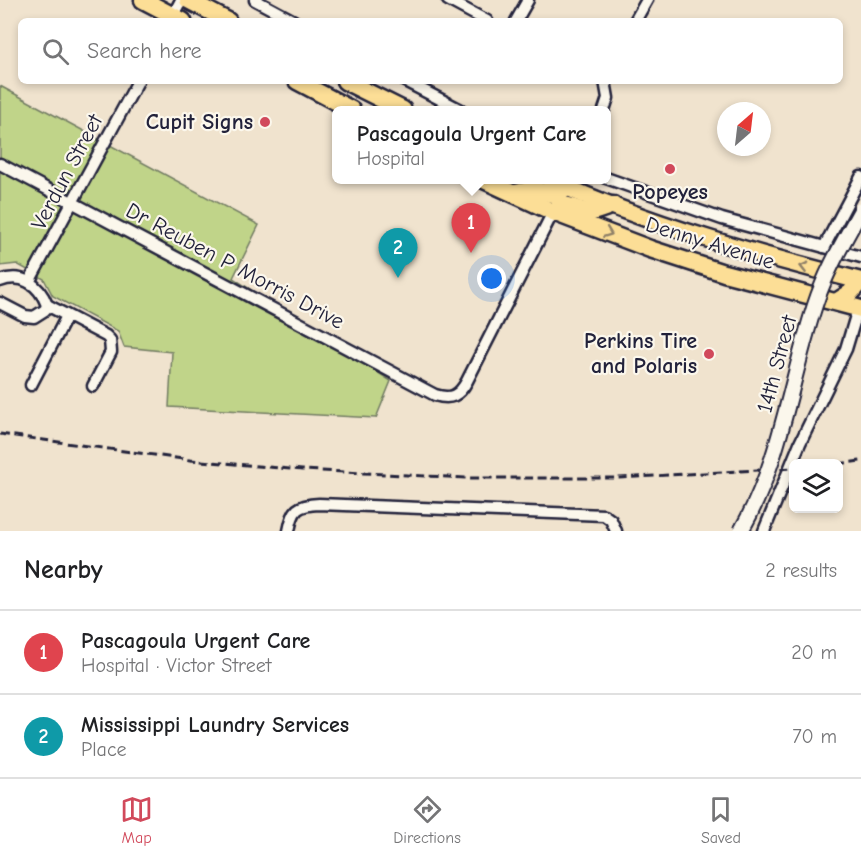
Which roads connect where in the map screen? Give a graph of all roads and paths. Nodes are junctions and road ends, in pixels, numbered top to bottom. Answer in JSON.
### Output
{"nodes":[{"id":1,"x":143,"y":0,"type":"edge"},
{"id":2,"x":181,"y":0,"type":"edge"},
{"id":3,"x":188,"y":0,"type":"edge"},
{"id":4,"x":255,"y":0,"type":"edge"},
{"id":5,"x":448,"y":0,"type":"edge"},
{"id":6,"x":528,"y":0,"type":"edge"},
{"id":7,"x":647,"y":0,"type":"edge"},
{"id":8,"x":173,"y":18,"type":"edge"},
{"id":9,"x":175,"y":18,"type":"edge"},
{"id":10,"x":222,"y":18,"type":"edge"},
{"id":11,"x":288,"y":18,"type":"edge"},
{"id":12,"x":481,"y":18,"type":"edge"},
{"id":13,"x":518,"y":18,"type":"edge"},
{"id":14,"x":637,"y":18,"type":"edge"},
{"id":15,"x":136,"y":84,"type":"edge"},
{"id":16,"x":302,"y":84,"type":"edge"},
{"id":17,"x":351,"y":84,"type":"edge"},
{"id":18,"x":411,"y":84,"type":"edge"},
{"id":19,"x":606,"y":84,"type":"edge"},
{"id":20,"x":343,"y":106,"type":"edge"},
{"id":21,"x":393,"y":106,"type":"edge"},
{"id":22,"x":452,"y":106,"type":"edge"},
{"id":23,"x":605,"y":106,"type":"edge"},
{"id":24,"x":0,"y":164,"type":"edge"},
{"id":25,"x":861,"y":177,"type":"edge"},
{"id":26,"x":611,"y":180,"type":"edge"},
{"id":27,"x":493,"y":184,"type":"edge"},
{"id":28,"x":566,"y":184,"type":"edge"},
{"id":29,"x":569,"y":184,"type":"edge"},
{"id":30,"x":512,"y":193,"type":"junction"},
{"id":31,"x":73,"y":203,"type":"junction"},
{"id":32,"x":613,"y":206,"type":"junction"},
{"id":33,"x":861,"y":210,"type":"edge"},
{"id":34,"x":553,"y":212,"type":"junction"},
{"id":35,"x":824,"y":247,"type":"junction"},
{"id":36,"x":861,"y":257,"type":"edge"},
{"id":37,"x":0,"y":281,"type":"edge"},
{"id":38,"x":861,"y":281,"type":"edge"},
{"id":39,"x":29,"y":282,"type":"junction"},
{"id":40,"x":836,"y":302,"type":"junction"},
{"id":41,"x":0,"y":303,"type":"edge"},
{"id":42,"x":47,"y":305,"type":"junction"},
{"id":43,"x":860,"y":308,"type":"edge"},
{"id":44,"x":67,"y":316,"type":"junction"},
{"id":45,"x":31,"y":385,"type":"dead end"},
{"id":46,"x":93,"y":386,"type":"dead end"},
{"id":47,"x":289,"y":531,"type":"edge"},
{"id":48,"x":616,"y":531,"type":"edge"},
{"id":49,"x":741,"y":531,"type":"edge"},
{"id":50,"x":764,"y":531,"type":"edge"}],
"edges":[{"from":1,"to":8,"type":"main road"},
{"from":2,"to":9,"type":"street"},
{"from":3,"to":10,"type":"main road"},
{"from":4,"to":11,"type":"street"},
{"from":5,"to":12,"type":"street"},
{"from":6,"to":13,"type":"street"},
{"from":7,"to":14,"type":"street"},
{"from":15,"to":31,"type":"street","name":"Verdun Street"},
{"from":16,"to":20,"type":"main road"},
{"from":17,"to":21,"type":"main road"},
{"from":18,"to":22,"type":"street"},
{"from":19,"to":23,"type":"street"},
{"from":24,"to":31,"type":"street","name":"Dr Reuben P Morris Drive"},
{"from":25,"to":35,"type":"street"},
{"from":26,"to":35,"type":"street"},
{"from":27,"to":30,"type":"main road","name":"Denny Avenue"},
{"from":28,"to":30,"type":"main road"},
{"from":29,"to":32,"type":"main road","name":"Denny Avenue"},
{"from":30,"to":34,"type":"main road","name":"Denny Avenue"},
{"from":31,"to":34,"type":"street","name":"Dr Reuben P Morris Drive"},
{"from":31,"to":39,"type":"street","name":"Verdun Street"},
{"from":32,"to":34,"type":"main road"},
{"from":38,"to":32,"type":"main road","name":"Denny Avenue","one_way":true},
{"from":33,"to":49,"type":"street","name":"14th Street","bridge":true},
{"from":34,"to":40,"type":"main road","name":"Denny Avenue","one_way":true},
{"from":35,"to":36,"type":"street"},
{"from":37,"to":39,"type":"street"},
{"from":38,"to":40,"type":"main road"},
{"from":39,"to":42,"type":"street"},
{"from":40,"to":43,"type":"main road","name":"Denny Avenue"},
{"from":41,"to":42,"type":"street"},
{"from":42,"to":44,"type":"street"},
{"from":43,"to":50,"type":"street"},
{"from":44,"to":45,"type":"street"},
{"from":44,"to":46,"type":"street"},
{"from":47,"to":48,"type":"street"}]}
